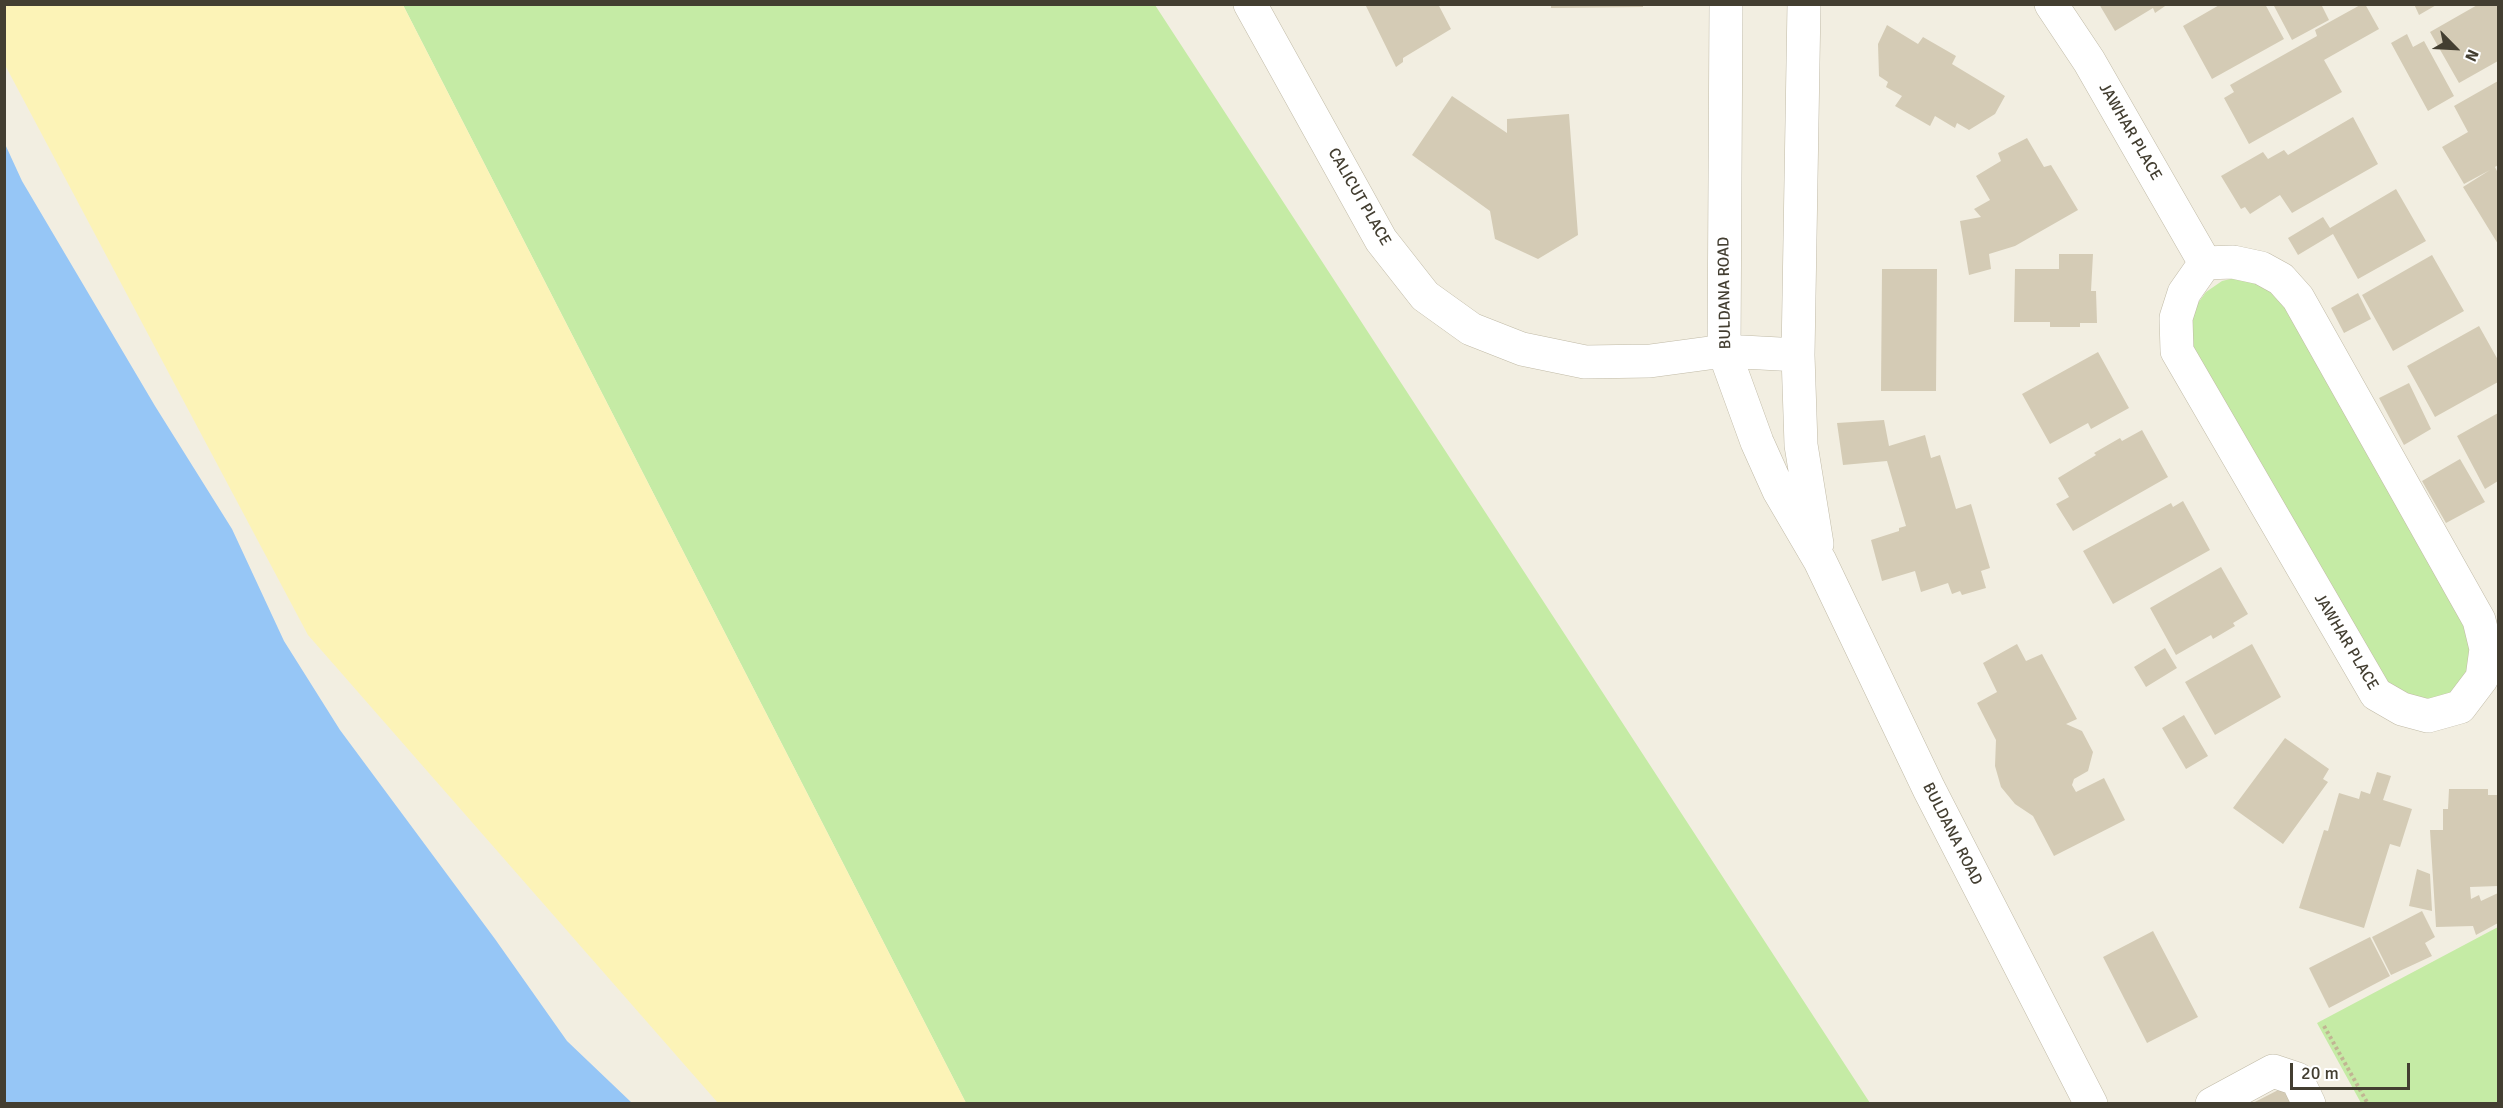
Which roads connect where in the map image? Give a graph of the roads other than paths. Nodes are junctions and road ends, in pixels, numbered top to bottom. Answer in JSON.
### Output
{"nodes":[{"id":1,"x":1250,"y":4,"type":"edge"},
{"id":2,"x":1726,"y":4,"type":"edge"},
{"id":3,"x":1804,"y":4,"type":"edge"},
{"id":4,"x":2051,"y":4,"type":"edge"},
{"id":5,"x":2205,"y":263,"type":"junction"},
{"id":6,"x":1724,"y":351,"type":"junction"},
{"id":7,"x":1798,"y":356,"type":"junction"},
{"id":8,"x":1820,"y":561,"type":"junction"},
{"id":9,"x":2091,"y":1104,"type":"edge"},
{"id":10,"x":2212,"y":1104,"type":"edge"},
{"id":11,"x":2309,"y":1104,"type":"edge"}],
"edges":[{"from":1,"to":6,"type":"street","name":"CALICUT PLACE"},
{"from":2,"to":6,"type":"street","name":"BULDANA ROAD"},
{"from":3,"to":7,"type":"street","name":"BULDANA ROAD"},
{"from":4,"to":5,"type":"street","name":"JAWHAR PLACE"},
{"from":5,"to":5,"type":"street","name":"JAWHAR PLACE"},
{"from":6,"to":7,"type":"street","name":"CALICUT PLACE"},
{"from":6,"to":8,"type":"street","name":"BULDANA ROAD"},
{"from":7,"to":8,"type":"street","name":"BULDANA ROAD"},
{"from":8,"to":9,"type":"street","name":"BULDANA ROAD"},
{"from":10,"to":11,"type":"street"}]}
